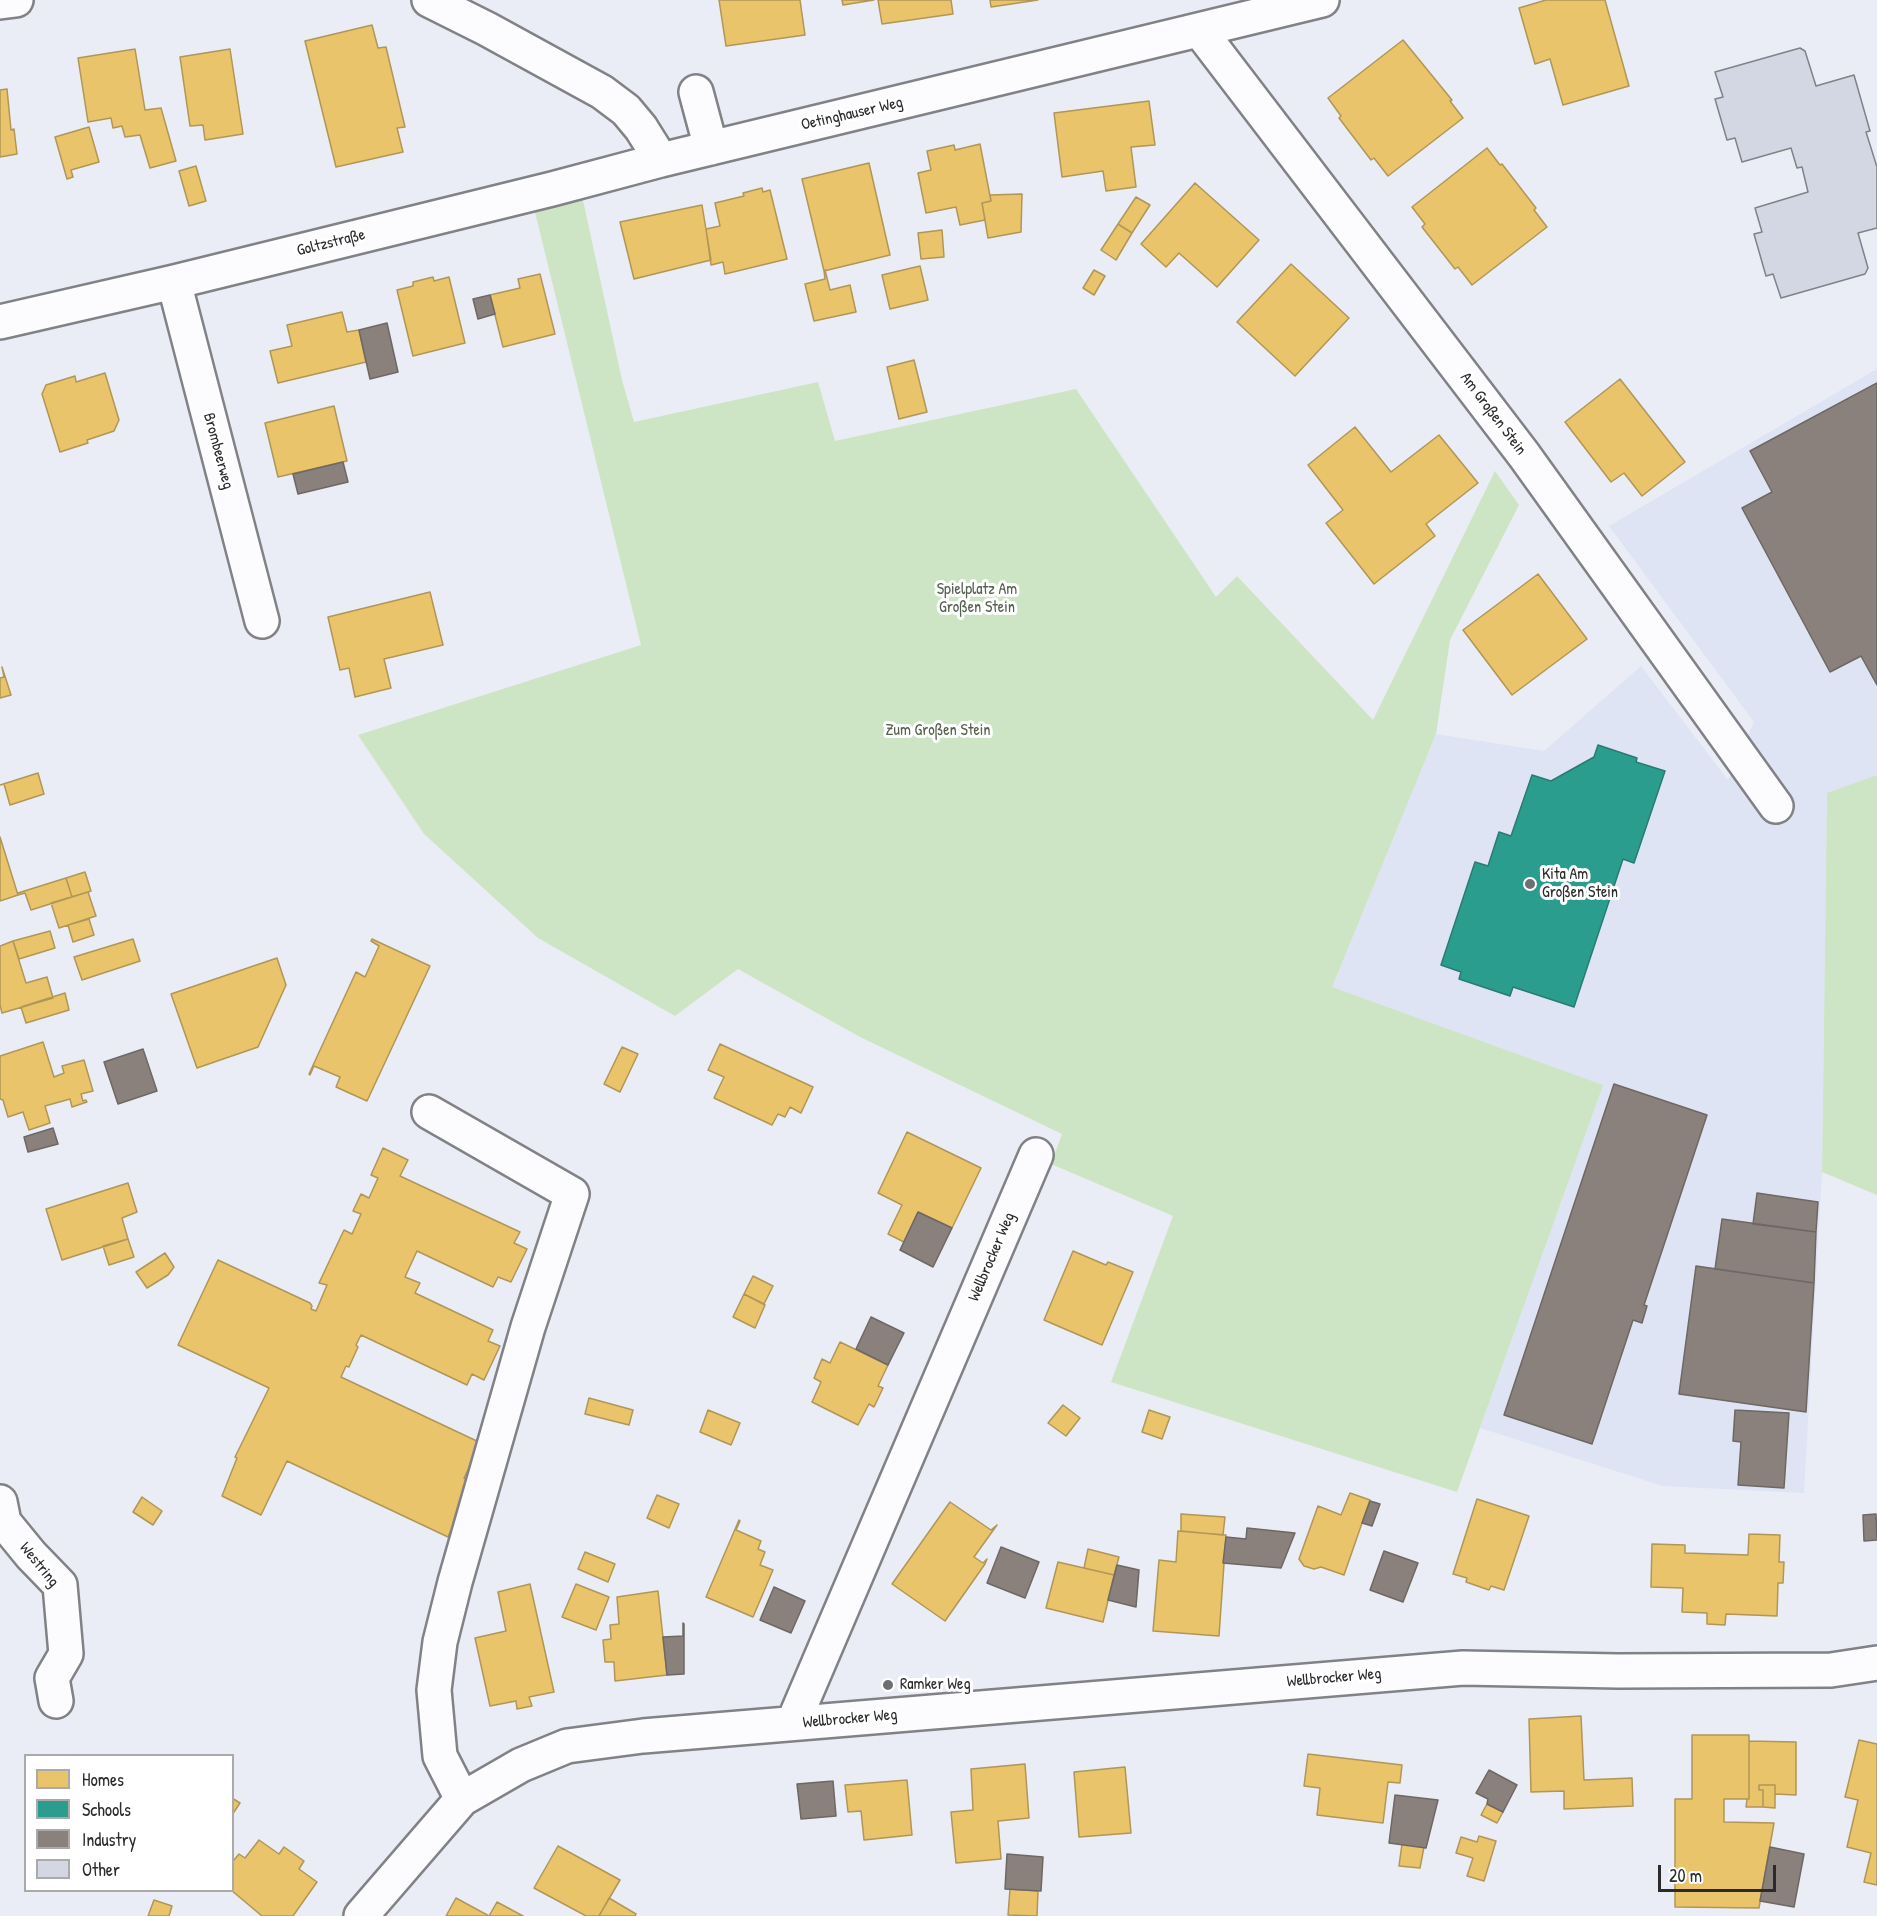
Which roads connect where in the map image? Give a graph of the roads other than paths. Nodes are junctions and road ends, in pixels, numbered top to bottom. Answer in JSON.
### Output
{"nodes":[{"id":1,"x":16,"y":0,"type":"edge"},
{"id":2,"x":429,"y":0,"type":"edge"},
{"id":3,"x":1322,"y":0,"type":"edge"},
{"id":4,"x":0,"y":2,"type":"edge"},
{"id":5,"x":1200,"y":31,"type":"junction"},
{"id":6,"x":696,"y":92,"type":"dead end"},
{"id":7,"x":711,"y":148,"type":"junction"},
{"id":8,"x":661,"y":160,"type":"junction"},
{"id":9,"x":174,"y":282,"type":"junction"},
{"id":10,"x":0,"y":322,"type":"edge"},
{"id":11,"x":262,"y":621,"type":"dead end"},
{"id":12,"x":1776,"y":806,"type":"dead end"},
{"id":13,"x":429,"y":1112,"type":"dead end"},
{"id":14,"x":1036,"y":1155,"type":"dead end"},
{"id":15,"x":0,"y":1502,"type":"edge"},
{"id":16,"x":1877,"y":1663,"type":"edge"},
{"id":17,"x":56,"y":1701,"type":"dead end"},
{"id":18,"x":792,"y":1723,"type":"junction"},
{"id":19,"x":462,"y":1799,"type":"junction"},
{"id":20,"x":361,"y":1916,"type":"edge"}],
"edges":[{"from":1,"to":4,"type":"street"},
{"from":2,"to":8,"type":"street"},
{"from":3,"to":5,"type":"street","name":"Oetinghauser Weg"},
{"from":5,"to":7,"type":"street","name":"Oetinghauser Weg"},
{"from":5,"to":12,"type":"street","name":"Am Großen Stein"},
{"from":6,"to":7,"type":"street"},
{"from":7,"to":8,"type":"street","name":"Oetinghauser Weg"},
{"from":8,"to":9,"type":"street","name":"Goltzstraße"},
{"from":9,"to":10,"type":"street","name":"Goltzstraße"},
{"from":9,"to":11,"type":"street","name":"Brombeerweg"},
{"from":13,"to":19,"type":"street"},
{"from":14,"to":18,"type":"street","name":"Wellbrocker Weg"},
{"from":15,"to":17,"type":"street","name":"Westring"},
{"from":16,"to":18,"type":"street","name":"Wellbrocker Weg"},
{"from":18,"to":19,"type":"street","name":"Wellbrocker Weg"},
{"from":19,"to":20,"type":"street","name":"Wellbrocker Weg"}]}
